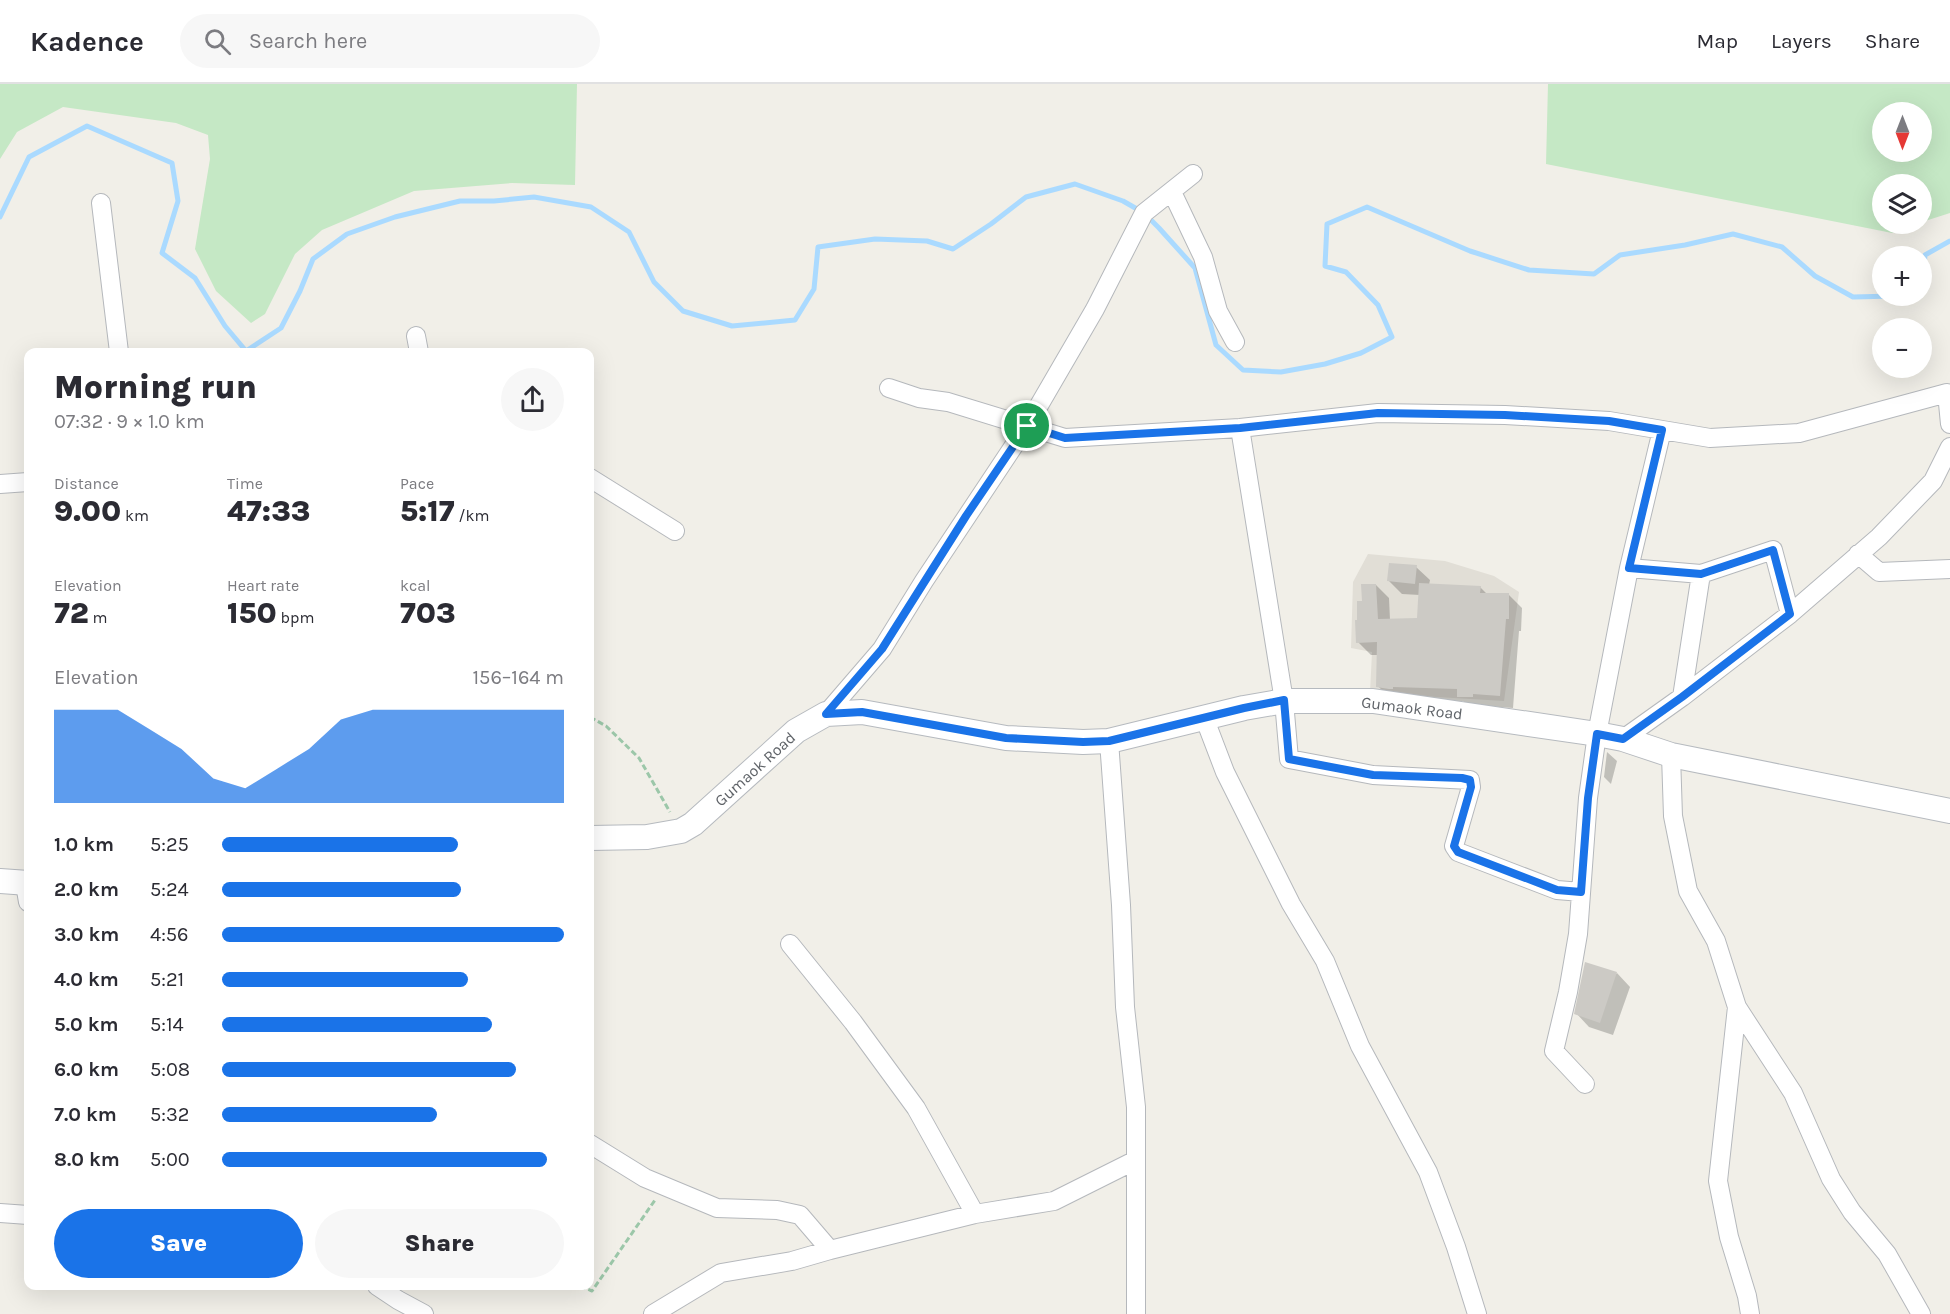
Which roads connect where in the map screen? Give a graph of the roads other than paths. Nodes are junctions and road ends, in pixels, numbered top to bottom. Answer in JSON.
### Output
{"nodes":[{"id":1,"x":1193,"y":174,"type":"dead end"},
{"id":2,"x":1172,"y":192,"type":"junction"},
{"id":3,"x":101,"y":203,"type":"dead end"},
{"id":4,"x":1235,"y":342,"type":"dead end"},
{"id":5,"x":118,"y":348,"type":"edge"},
{"id":6,"x":889,"y":388,"type":"dead end"},
{"id":7,"x":1950,"y":423,"type":"edge"},
{"id":8,"x":1027,"y":426,"type":"junction"},
{"id":9,"x":1240,"y":428,"type":"junction"},
{"id":10,"x":1662,"y":430,"type":"junction"},
{"id":11,"x":1950,"y":447,"type":"edge"},
{"id":12,"x":594,"y":480,"type":"edge"},
{"id":13,"x":1941,"y":481,"type":"edge"},
{"id":14,"x":24,"y":482,"type":"edge"},
{"id":15,"x":0,"y":484,"type":"edge"},
{"id":16,"x":675,"y":531,"type":"dead end"},
{"id":17,"x":1858,"y":554,"type":"junction"},
{"id":18,"x":1629,"y":568,"type":"junction"},
{"id":19,"x":1950,"y":569,"type":"edge"},
{"id":20,"x":1701,"y":574,"type":"junction"},
{"id":21,"x":1790,"y":614,"type":"junction"},
{"id":22,"x":1682,"y":697,"type":"junction"},
{"id":23,"x":1284,"y":700,"type":"junction"},
{"id":24,"x":826,"y":714,"type":"junction"},
{"id":25,"x":1204,"y":717,"type":"junction"},
{"id":26,"x":1597,"y":734,"type":"junction"},
{"id":27,"x":1623,"y":739,"type":"junction"},
{"id":28,"x":1109,"y":741,"type":"junction"},
{"id":29,"x":1671,"y":756,"type":"junction"},
{"id":30,"x":1950,"y":811,"type":"edge"},
{"id":31,"x":594,"y":838,"type":"edge"},
{"id":32,"x":0,"y":881,"type":"edge"},
{"id":33,"x":24,"y":889,"type":"edge"},
{"id":34,"x":1581,"y":892,"type":"junction"},
{"id":35,"x":790,"y":944,"type":"dead end"},
{"id":36,"x":1737,"y":1007,"type":"junction"},
{"id":37,"x":1585,"y":1084,"type":"dead end"},
{"id":38,"x":594,"y":1146,"type":"edge"},
{"id":39,"x":1136,"y":1160,"type":"junction"},
{"id":40,"x":0,"y":1213,"type":"edge"},
{"id":41,"x":975,"y":1214,"type":"junction"},
{"id":42,"x":24,"y":1215,"type":"edge"},
{"id":43,"x":830,"y":1250,"type":"junction"},
{"id":44,"x":383,"y":1290,"type":"edge"},
{"id":45,"x":424,"y":1314,"type":"edge"},
{"id":46,"x":653,"y":1314,"type":"edge"},
{"id":47,"x":1136,"y":1314,"type":"edge"},
{"id":48,"x":1477,"y":1314,"type":"edge"},
{"id":49,"x":1750,"y":1314,"type":"edge"},
{"id":50,"x":1921,"y":1314,"type":"edge"}],
"edges":[{"from":1,"to":2,"type":"street"},
{"from":2,"to":4,"type":"street"},
{"from":2,"to":8,"type":"street"},
{"from":3,"to":5,"type":"street"},
{"from":6,"to":8,"type":"street"},
{"from":7,"to":10,"type":"street"},
{"from":8,"to":9,"type":"street"},
{"from":8,"to":24,"type":"street"},
{"from":9,"to":10,"type":"street"},
{"from":9,"to":23,"type":"street"},
{"from":10,"to":18,"type":"street"},
{"from":11,"to":13,"type":"street"},
{"from":12,"to":16,"type":"street"},
{"from":13,"to":17,"type":"street"},
{"from":14,"to":15,"type":"street"},
{"from":17,"to":19,"type":"street"},
{"from":17,"to":21,"type":"street"},
{"from":18,"to":20,"type":"street"},
{"from":18,"to":26,"type":"street"},
{"from":20,"to":21,"type":"street"},
{"from":20,"to":22,"type":"street"},
{"from":21,"to":22,"type":"street"},
{"from":22,"to":27,"type":"street"},
{"from":23,"to":25,"type":"street","name":"Gumaok Road"},
{"from":23,"to":26,"type":"street","name":"Gumaok Road"},
{"from":23,"to":34,"type":"street"},
{"from":24,"to":28,"type":"street","name":"Gumaok Road"},
{"from":24,"to":31,"type":"street","name":"Gumaok Road"},
{"from":25,"to":28,"type":"street","name":"Gumaok Road"},
{"from":25,"to":48,"type":"street"},
{"from":26,"to":27,"type":"street","name":"Gumaok Road"},
{"from":26,"to":34,"type":"street"},
{"from":27,"to":29,"type":"street","name":"Gumaok Road"},
{"from":28,"to":39,"type":"street"},
{"from":29,"to":30,"type":"street","name":"Gumaok Road"},
{"from":29,"to":36,"type":"street"},
{"from":32,"to":33,"type":"street"},
{"from":34,"to":37,"type":"street"},
{"from":35,"to":41,"type":"street"},
{"from":36,"to":49,"type":"street"},
{"from":36,"to":50,"type":"street"},
{"from":38,"to":43,"type":"street"},
{"from":39,"to":41,"type":"street"},
{"from":39,"to":47,"type":"street"},
{"from":40,"to":42,"type":"street"},
{"from":41,"to":43,"type":"street"},
{"from":43,"to":46,"type":"street"},
{"from":44,"to":45,"type":"street"}]}
